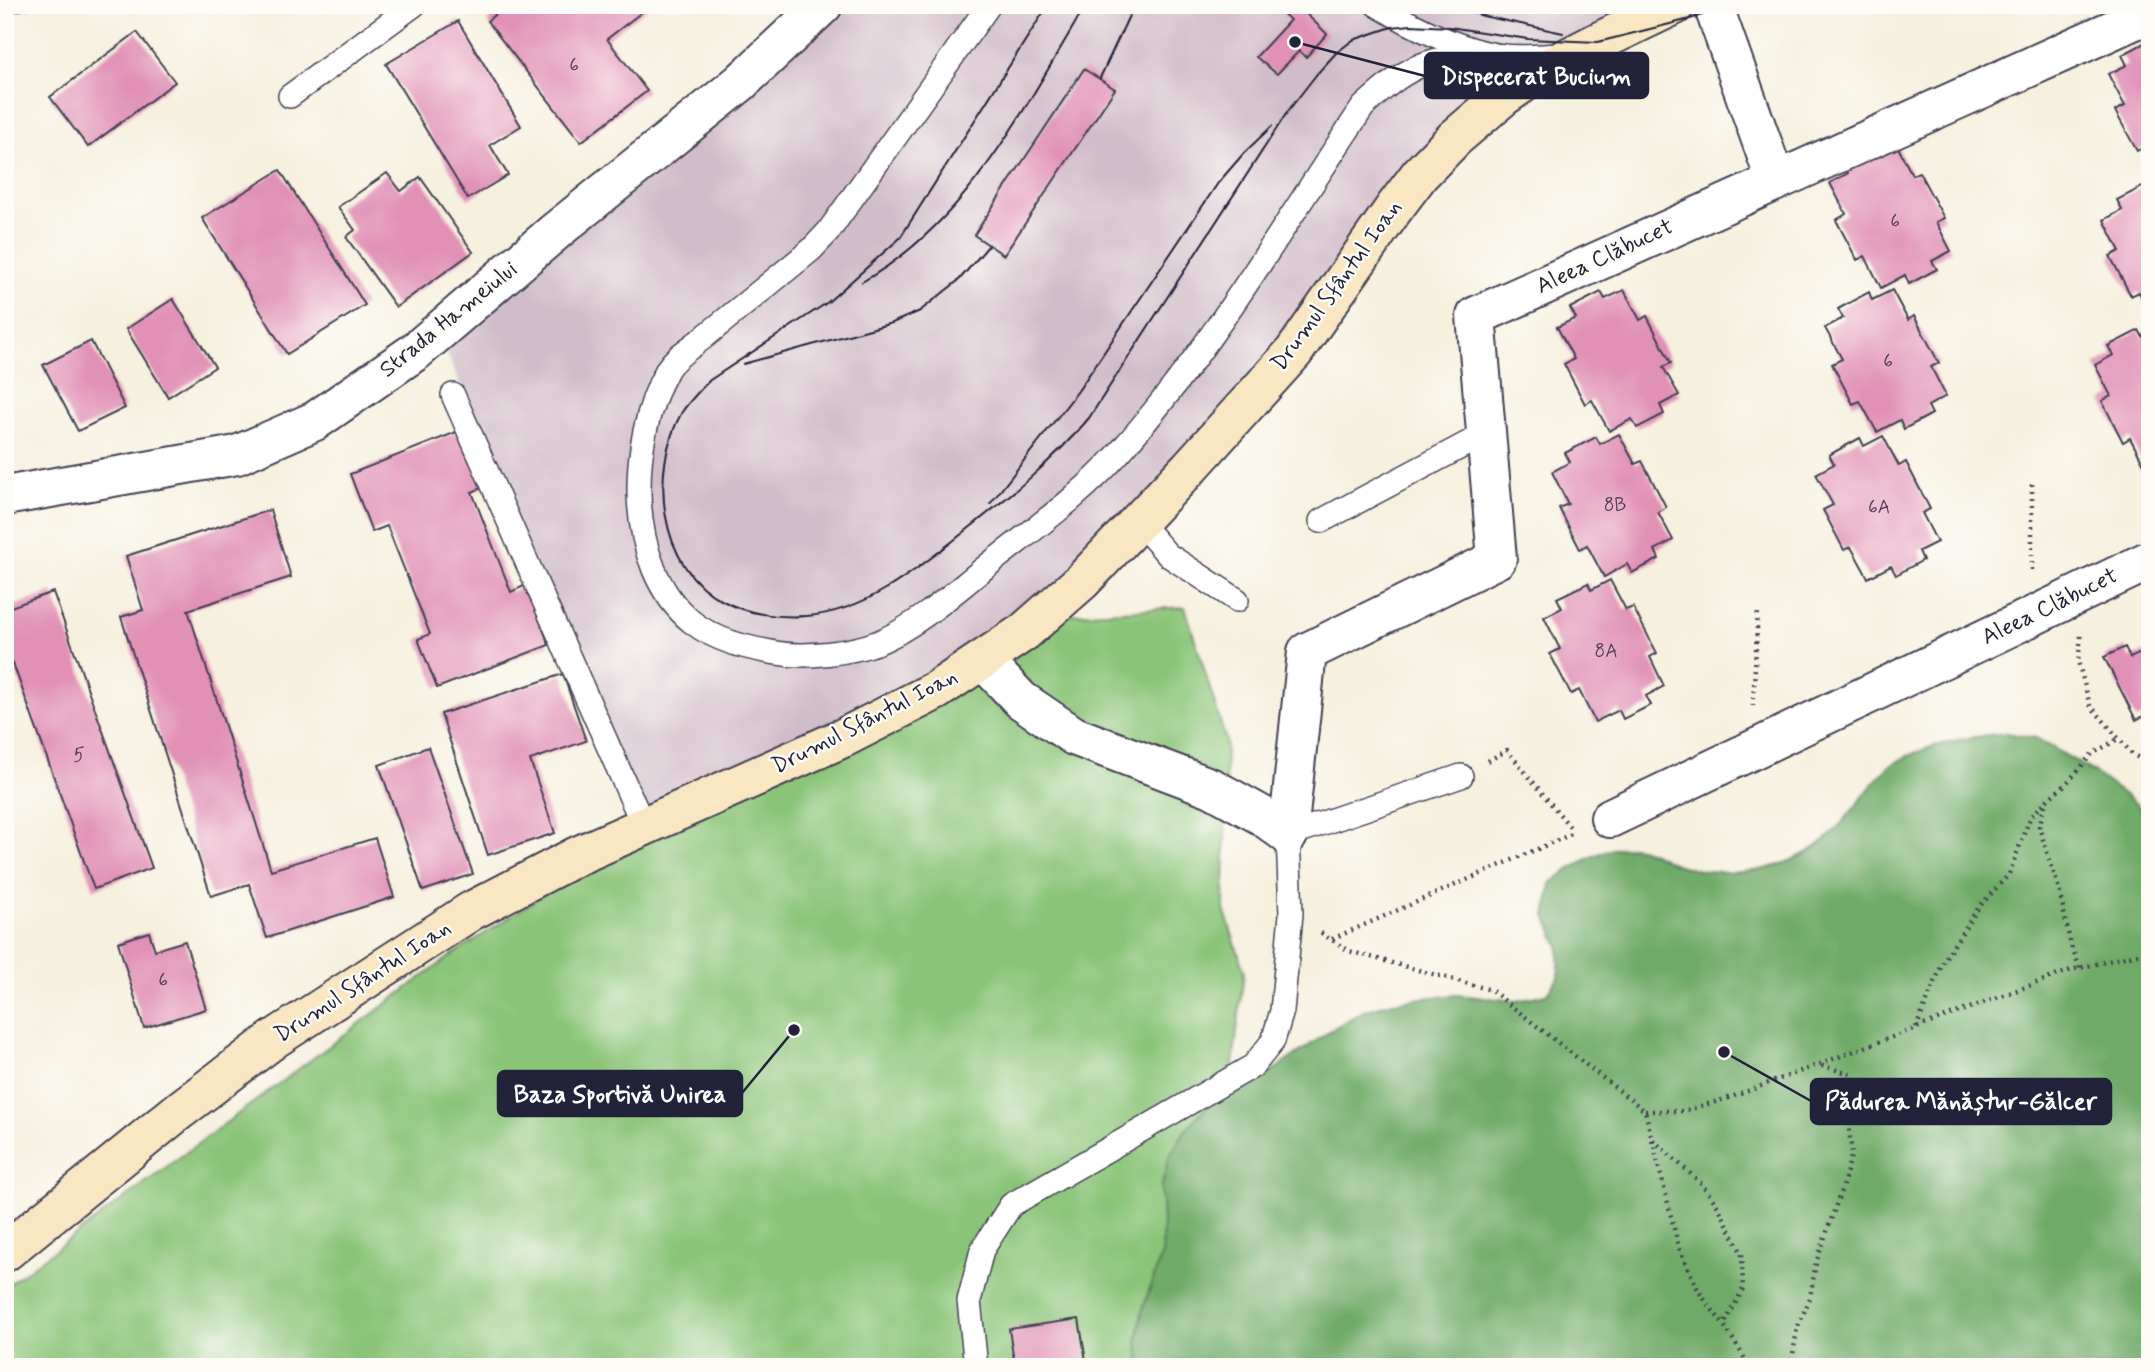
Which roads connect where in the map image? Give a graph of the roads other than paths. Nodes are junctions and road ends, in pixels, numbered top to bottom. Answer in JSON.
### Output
{"nodes":[{"id":1,"x":414,"y":5,"type":"edge"},
{"id":2,"x":823,"y":5,"type":"edge"},
{"id":3,"x":989,"y":5,"type":"edge"},
{"id":4,"x":1377,"y":5,"type":"edge"},
{"id":5,"x":1675,"y":5,"type":"edge"},
{"id":6,"x":1713,"y":5,"type":"edge"},
{"id":7,"x":2150,"y":13,"type":"edge"},
{"id":8,"x":1572,"y":55,"type":"junction"},
{"id":9,"x":1504,"y":56,"type":"junction"},
{"id":10,"x":290,"y":96,"type":"dead end"},
{"id":11,"x":1776,"y":179,"type":"junction"},
{"id":12,"x":453,"y":395,"type":"dead end"},
{"id":13,"x":1487,"y":433,"type":"junction"},
{"id":14,"x":5,"y":496,"type":"edge"},
{"id":15,"x":1321,"y":521,"type":"dead end"},
{"id":16,"x":1139,"y":522,"type":"junction"},
{"id":17,"x":2150,"y":560,"type":"edge"},
{"id":18,"x":1237,"y":600,"type":"dead end"},
{"id":19,"x":983,"y":660,"type":"junction"},
{"id":20,"x":1461,"y":775,"type":"road end"},
{"id":21,"x":1610,"y":818,"type":"dead end"},
{"id":22,"x":644,"y":827,"type":"junction"},
{"id":23,"x":1287,"y":835,"type":"junction"},
{"id":24,"x":5,"y":1252,"type":"edge"},
{"id":25,"x":976,"y":1367,"type":"edge"}],
"edges":[{"from":1,"to":10,"type":"lane"},
{"from":2,"to":14,"type":"street","name":"Strada Hameiului"},
{"from":3,"to":9,"type":"lane"},
{"from":4,"to":9,"type":"lane"},
{"from":5,"to":8,"type":"main road","name":"Drumul Sfântul Ioan"},
{"from":6,"to":11,"type":"street"},
{"from":7,"to":11,"type":"street","name":"Aleea Clăbucet"},
{"from":8,"to":9,"type":"lane"},
{"from":8,"to":16,"type":"main road","name":"Drumul Sfântul Ioan"},
{"from":11,"to":13,"type":"street","name":"Aleea Clăbucet"},
{"from":12,"to":22,"type":"lane"},
{"from":13,"to":15,"type":"lane"},
{"from":13,"to":23,"type":"street","name":"Aleea Clăbucet"},
{"from":16,"to":18,"type":"lane"},
{"from":16,"to":19,"type":"main road","name":"Drumul Sfântul Ioan"},
{"from":17,"to":21,"type":"street","name":"Aleea Clăbucet"},
{"from":19,"to":22,"type":"main road","name":"Drumul Sfântul Ioan"},
{"from":19,"to":23,"type":"street"},
{"from":20,"to":23,"type":"lane"},
{"from":22,"to":24,"type":"main road","name":"Drumul Sfântul Ioan"},
{"from":23,"to":25,"type":"lane"}]}
